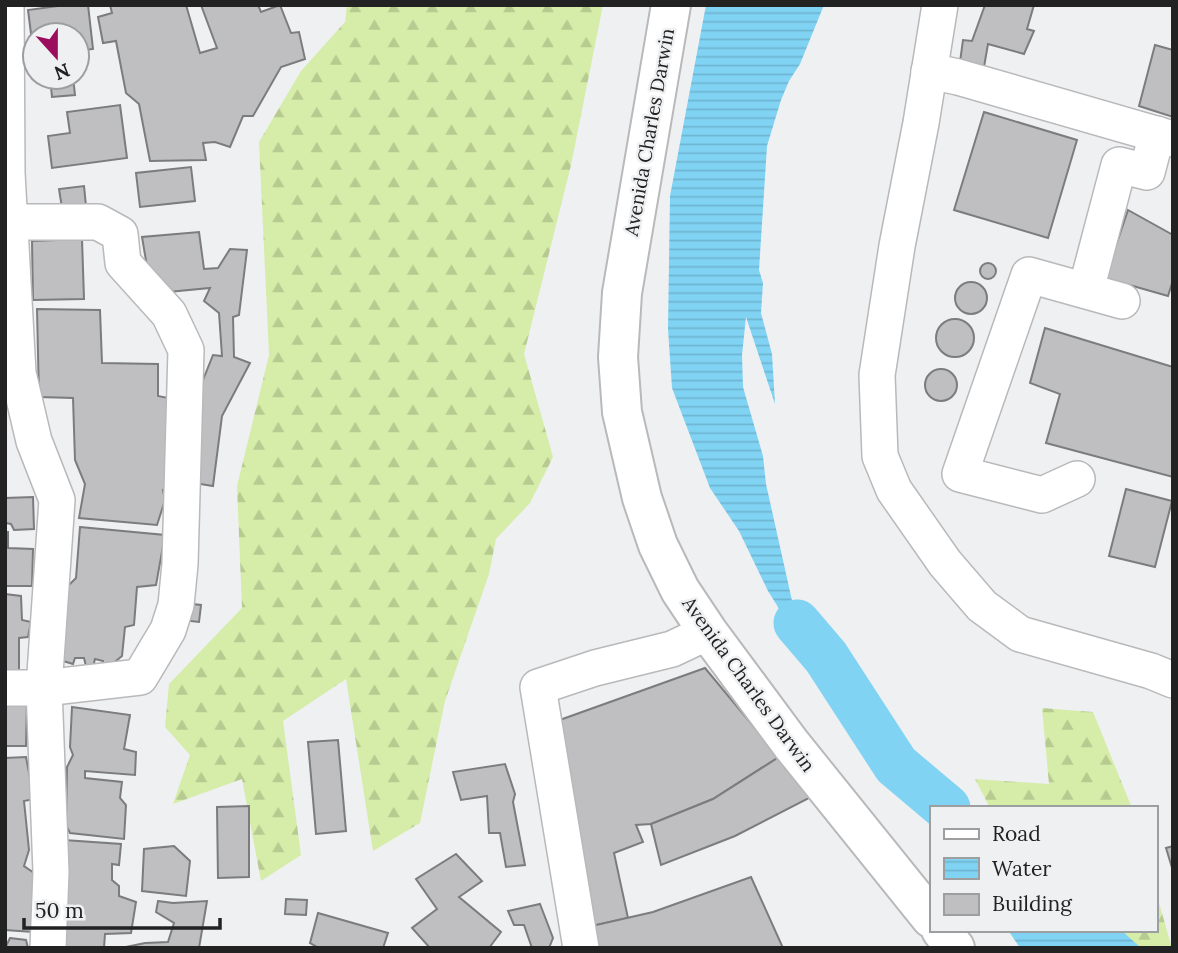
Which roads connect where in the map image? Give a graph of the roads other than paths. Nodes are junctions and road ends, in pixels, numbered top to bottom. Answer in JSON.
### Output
{"nodes":[{"id":1,"x":6,"y":5,"type":"edge"},
{"id":2,"x":671,"y":5,"type":"edge"},
{"id":3,"x":940,"y":5,"type":"edge"},
{"id":4,"x":929,"y":71,"type":"junction"},
{"id":5,"x":1165,"y":136,"type":"edge"},
{"id":6,"x":6,"y":173,"type":"edge"},
{"id":7,"x":9,"y":222,"type":"junction"},
{"id":8,"x":1086,"y":290,"type":"junction"},
{"id":9,"x":1122,"y":301,"type":"dead end"},
{"id":10,"x":1077,"y":479,"type":"dead end"},
{"id":11,"x":708,"y":632,"type":"junction"},
{"id":12,"x":1173,"y":680,"type":"edge"},
{"id":13,"x":5,"y":688,"type":"edge"},
{"id":14,"x":44,"y":688,"type":"junction"},
{"id":15,"x":930,"y":917,"type":"edge"},
{"id":16,"x":943,"y":932,"type":"edge"},
{"id":17,"x":48,"y":948,"type":"edge"},
{"id":18,"x":581,"y":948,"type":"edge"},
{"id":19,"x":955,"y":948,"type":"edge"}],
"edges":[{"from":1,"to":6,"type":"street"},
{"from":2,"to":11,"type":"main road","name":"Avenida Charles Darwin"},
{"from":3,"to":4,"type":"street"},
{"from":4,"to":5,"type":"street"},
{"from":4,"to":12,"type":"street"},
{"from":5,"to":8,"type":"street"},
{"from":6,"to":7,"type":"street"},
{"from":7,"to":14,"type":"street"},
{"from":7,"to":14,"type":"street"},
{"from":8,"to":9,"type":"street"},
{"from":8,"to":10,"type":"street"},
{"from":11,"to":15,"type":"main road","name":"Avenida Charles Darwin"},
{"from":11,"to":18,"type":"street"},
{"from":13,"to":14,"type":"street"},
{"from":14,"to":17,"type":"street"},
{"from":16,"to":19,"type":"main road"}]}
